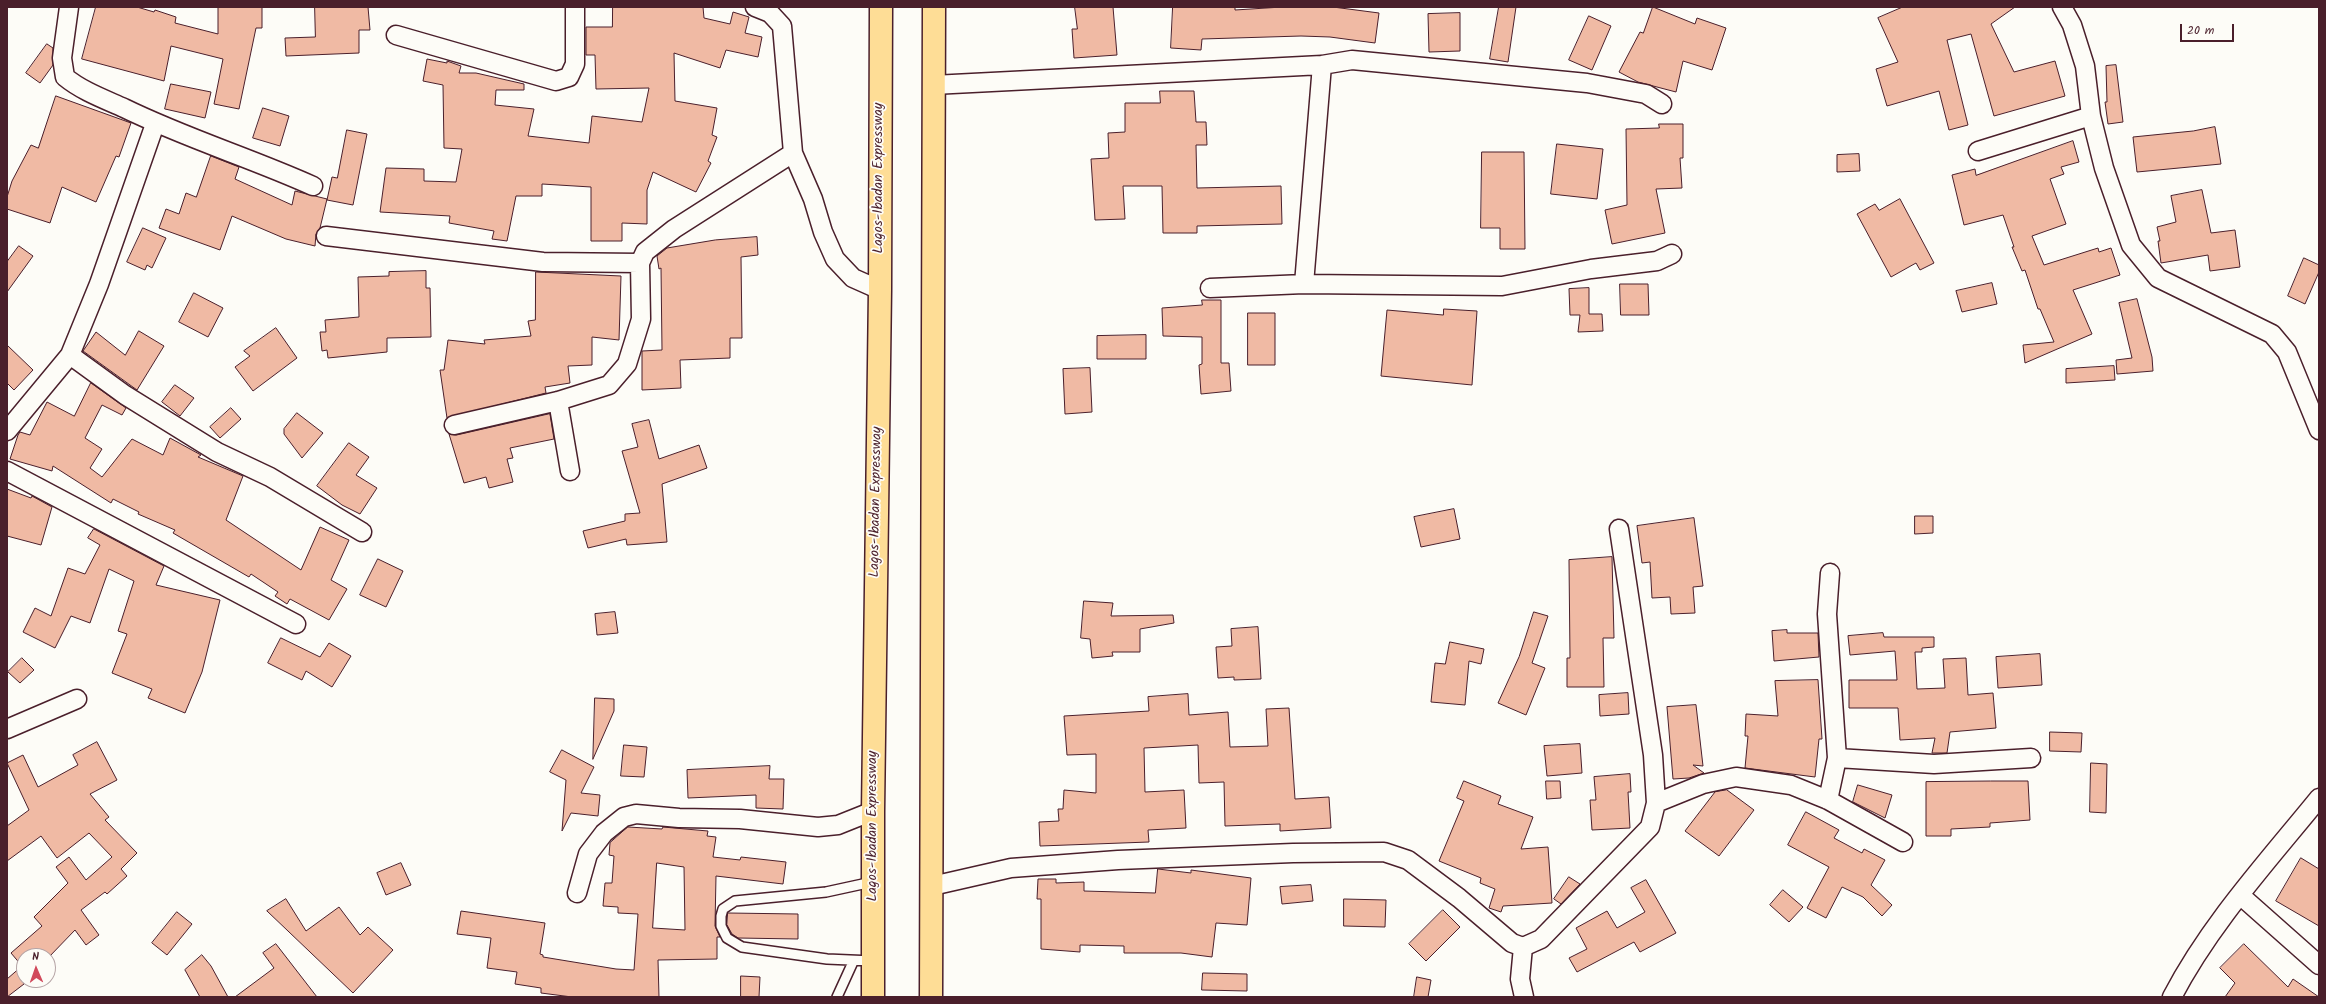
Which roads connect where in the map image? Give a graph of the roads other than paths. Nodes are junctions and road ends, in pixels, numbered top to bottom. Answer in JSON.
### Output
{"nodes":[{"id":1,"x":69,"y":7,"type":"edge"},
{"id":2,"x":575,"y":7,"type":"edge"},
{"id":3,"x":755,"y":7,"type":"edge"},
{"id":4,"x":881,"y":7,"type":"edge"},
{"id":5,"x":934,"y":7,"type":"edge"},
{"id":6,"x":2062,"y":7,"type":"edge"},
{"id":7,"x":396,"y":35,"type":"dead end"},
{"id":8,"x":1322,"y":65,"type":"junction"},
{"id":9,"x":933,"y":85,"type":"junction"},
{"id":10,"x":1662,"y":104,"type":"dead end"},
{"id":11,"x":2091,"y":116,"type":"junction"},
{"id":12,"x":155,"y":124,"type":"junction"},
{"id":13,"x":1978,"y":151,"type":"dead end"},
{"id":14,"x":794,"y":153,"type":"junction"},
{"id":15,"x":313,"y":186,"type":"dead end"},
{"id":16,"x":326,"y":236,"type":"dead end"},
{"id":17,"x":1672,"y":254,"type":"dead end"},
{"id":18,"x":640,"y":263,"type":"junction"},
{"id":19,"x":1304,"y":284,"type":"junction"},
{"id":20,"x":1210,"y":288,"type":"dead end"},
{"id":21,"x":880,"y":290,"type":"junction"},
{"id":22,"x":70,"y":355,"type":"junction"},
{"id":23,"x":558,"y":401,"type":"junction"},
{"id":24,"x":454,"y":425,"type":"dead end"},
{"id":25,"x":2319,"y":430,"type":"edge"},
{"id":26,"x":7,"y":431,"type":"edge"},
{"id":27,"x":7,"y":471,"type":"edge"},
{"id":28,"x":570,"y":471,"type":"dead end"},
{"id":29,"x":1620,"y":529,"type":"dead end"},
{"id":30,"x":362,"y":532,"type":"dead end"},
{"id":31,"x":1830,"y":573,"type":"dead end"},
{"id":32,"x":296,"y":624,"type":"dead end"},
{"id":33,"x":77,"y":700,"type":"dead end"},
{"id":34,"x":7,"y":729,"type":"edge"},
{"id":35,"x":1837,"y":758,"type":"junction"},
{"id":36,"x":2031,"y":758,"type":"dead end"},
{"id":37,"x":2319,"y":798,"type":"edge"},
{"id":38,"x":1828,"y":800,"type":"junction"},
{"id":39,"x":1656,"y":803,"type":"junction"},
{"id":40,"x":872,"y":811,"type":"junction"},
{"id":41,"x":1903,"y":842,"type":"dead end"},
{"id":42,"x":874,"y":881,"type":"junction"},
{"id":43,"x":932,"y":886,"type":"junction"},
{"id":44,"x":577,"y":893,"type":"dead end"},
{"id":45,"x":2240,"y":895,"type":"junction"},
{"id":46,"x":1523,"y":947,"type":"junction"},
{"id":47,"x":863,"y":961,"type":"junction"},
{"id":48,"x":2319,"y":965,"type":"edge"},
{"id":49,"x":837,"y":997,"type":"edge"},
{"id":50,"x":873,"y":997,"type":"edge"},
{"id":51,"x":931,"y":997,"type":"edge"},
{"id":52,"x":1524,"y":997,"type":"edge"},
{"id":53,"x":2172,"y":997,"type":"edge"}],
"edges":[{"from":1,"to":12,"type":"street"},
{"from":2,"to":7,"type":"street"},
{"from":3,"to":14,"type":"street"},
{"from":4,"to":21,"type":"highway","name":"Lagos-Ibadan Expressway"},
{"from":5,"to":9,"type":"highway"},
{"from":6,"to":11,"type":"street"},
{"from":8,"to":9,"type":"street"},
{"from":8,"to":10,"type":"street"},
{"from":8,"to":19,"type":"street"},
{"from":9,"to":43,"type":"highway"},
{"from":11,"to":13,"type":"street"},
{"from":11,"to":25,"type":"street"},
{"from":12,"to":15,"type":"street"},
{"from":12,"to":22,"type":"street"},
{"from":14,"to":18,"type":"street"},
{"from":14,"to":21,"type":"street"},
{"from":16,"to":18,"type":"street"},
{"from":17,"to":19,"type":"street"},
{"from":18,"to":23,"type":"street"},
{"from":19,"to":20,"type":"street"},
{"from":21,"to":40,"type":"highway","name":"Lagos-Ibadan Expressway"},
{"from":22,"to":26,"type":"street"},
{"from":22,"to":30,"type":"street"},
{"from":23,"to":24,"type":"street"},
{"from":23,"to":28,"type":"street"},
{"from":27,"to":32,"type":"street"},
{"from":29,"to":39,"type":"street"},
{"from":31,"to":35,"type":"street"},
{"from":33,"to":34,"type":"street"},
{"from":35,"to":36,"type":"street"},
{"from":35,"to":38,"type":"street"},
{"from":37,"to":45,"type":"street"},
{"from":38,"to":39,"type":"street"},
{"from":38,"to":41,"type":"street"},
{"from":39,"to":46,"type":"street"},
{"from":40,"to":42,"type":"highway","name":"Lagos-Ibadan Expressway"},
{"from":40,"to":44,"type":"street"},
{"from":42,"to":47,"type":"highway","name":"Lagos-Ibadan Expressway"},
{"from":42,"to":47,"type":"lane"},
{"from":43,"to":46,"type":"street"},
{"from":43,"to":51,"type":"highway"},
{"from":45,"to":48,"type":"street"},
{"from":45,"to":53,"type":"street"},
{"from":46,"to":52,"type":"street"},
{"from":47,"to":49,"type":"lane"},
{"from":47,"to":50,"type":"highway","name":"Lagos-Ibadan Expressway"}]}
